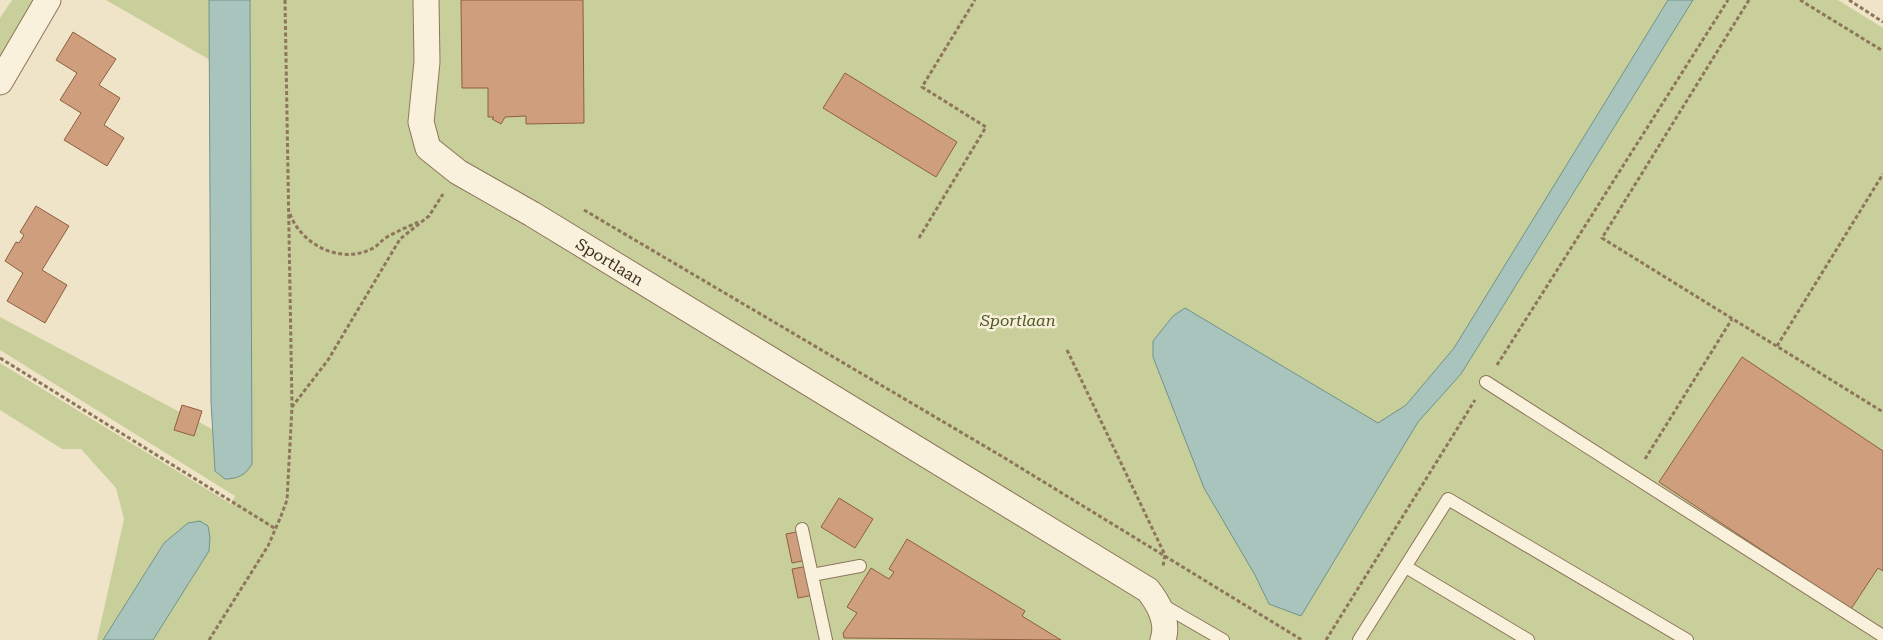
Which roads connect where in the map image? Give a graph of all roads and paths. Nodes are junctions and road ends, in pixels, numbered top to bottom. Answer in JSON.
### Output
{"nodes":[{"id":1,"x":48,"y":0,"type":"edge"},
{"id":2,"x":285,"y":0,"type":"edge"},
{"id":3,"x":426,"y":0,"type":"edge"},
{"id":4,"x":975,"y":0,"type":"edge"},
{"id":5,"x":1728,"y":0,"type":"edge"},
{"id":6,"x":1749,"y":0,"type":"edge"},
{"id":7,"x":1800,"y":0,"type":"edge"},
{"id":8,"x":1849,"y":0,"type":"edge"},
{"id":9,"x":1883,"y":22,"type":"edge"},
{"id":10,"x":1883,"y":51,"type":"edge"},
{"id":11,"x":0,"y":82,"type":"edge"},
{"id":12,"x":458,"y":172,"type":"junction"},
{"id":13,"x":1883,"y":174,"type":"edge"},
{"id":14,"x":576,"y":205,"type":"dead end"},
{"id":15,"x":289,"y":211,"type":"junction"},
{"id":16,"x":429,"y":216,"type":"junction"},
{"id":17,"x":919,"y":238,"type":"dead end"},
{"id":18,"x":1732,"y":319,"type":"junction"},
{"id":19,"x":1777,"y":346,"type":"junction"},
{"id":20,"x":1067,"y":350,"type":"dead end"},
{"id":21,"x":0,"y":358,"type":"edge"},
{"id":22,"x":1486,"y":382,"type":"junction"},
{"id":23,"x":292,"y":407,"type":"junction"},
{"id":24,"x":1883,"y":412,"type":"edge"},
{"id":25,"x":1634,"y":476,"type":"junction"},
{"id":26,"x":276,"y":529,"type":"junction"},
{"id":27,"x":802,"y":529,"type":"dead end"},
{"id":28,"x":1165,"y":556,"type":"junction"},
{"id":29,"x":860,"y":566,"type":"dead end"},
{"id":30,"x":1406,"y":567,"type":"junction"},
{"id":31,"x":812,"y":575,"type":"junction"},
{"id":32,"x":1157,"y":602,"type":"junction"},
{"id":33,"x":1883,"y":636,"type":"edge"},
{"id":34,"x":1365,"y":638,"type":"edge"},
{"id":35,"x":209,"y":640,"type":"edge"},
{"id":36,"x":826,"y":640,"type":"edge"},
{"id":37,"x":1163,"y":640,"type":"edge"},
{"id":38,"x":1223,"y":640,"type":"edge"},
{"id":39,"x":1302,"y":640,"type":"edge"},
{"id":40,"x":1326,"y":640,"type":"edge"},
{"id":41,"x":1528,"y":640,"type":"edge"},
{"id":42,"x":1687,"y":640,"type":"edge"}],
"edges":[{"from":1,"to":11,"type":"street"},
{"from":2,"to":15,"type":"path"},
{"from":3,"to":12,"type":"street","name":"Sportlaan"},
{"from":4,"to":17,"type":"path"},
{"from":5,"to":22,"type":"path"},
{"from":6,"to":18,"type":"path"},
{"from":7,"to":10,"type":"path"},
{"from":8,"to":9,"type":"path"},
{"from":12,"to":16,"type":"path"},
{"from":12,"to":32,"type":"street","name":"Sportlaan"},
{"from":13,"to":19,"type":"path"},
{"from":14,"to":28,"type":"path"},
{"from":15,"to":16,"type":"path"},
{"from":15,"to":23,"type":"path"},
{"from":16,"to":23,"type":"path"},
{"from":18,"to":19,"type":"path"},
{"from":18,"to":25,"type":"path"},
{"from":19,"to":24,"type":"path"},
{"from":20,"to":28,"type":"path"},
{"from":21,"to":26,"type":"path"},
{"from":22,"to":25,"type":"lane"},
{"from":22,"to":40,"type":"path"},
{"from":23,"to":26,"type":"path"},
{"from":25,"to":33,"type":"lane"},
{"from":26,"to":35,"type":"path"},
{"from":27,"to":31,"type":"lane"},
{"from":28,"to":32,"type":"path"},
{"from":28,"to":39,"type":"path"},
{"from":29,"to":31,"type":"lane"},
{"from":30,"to":34,"type":"lane"},
{"from":30,"to":41,"type":"lane"},
{"from":30,"to":42,"type":"lane"},
{"from":31,"to":36,"type":"lane"},
{"from":32,"to":37,"type":"street"},
{"from":32,"to":38,"type":"lane"}]}
